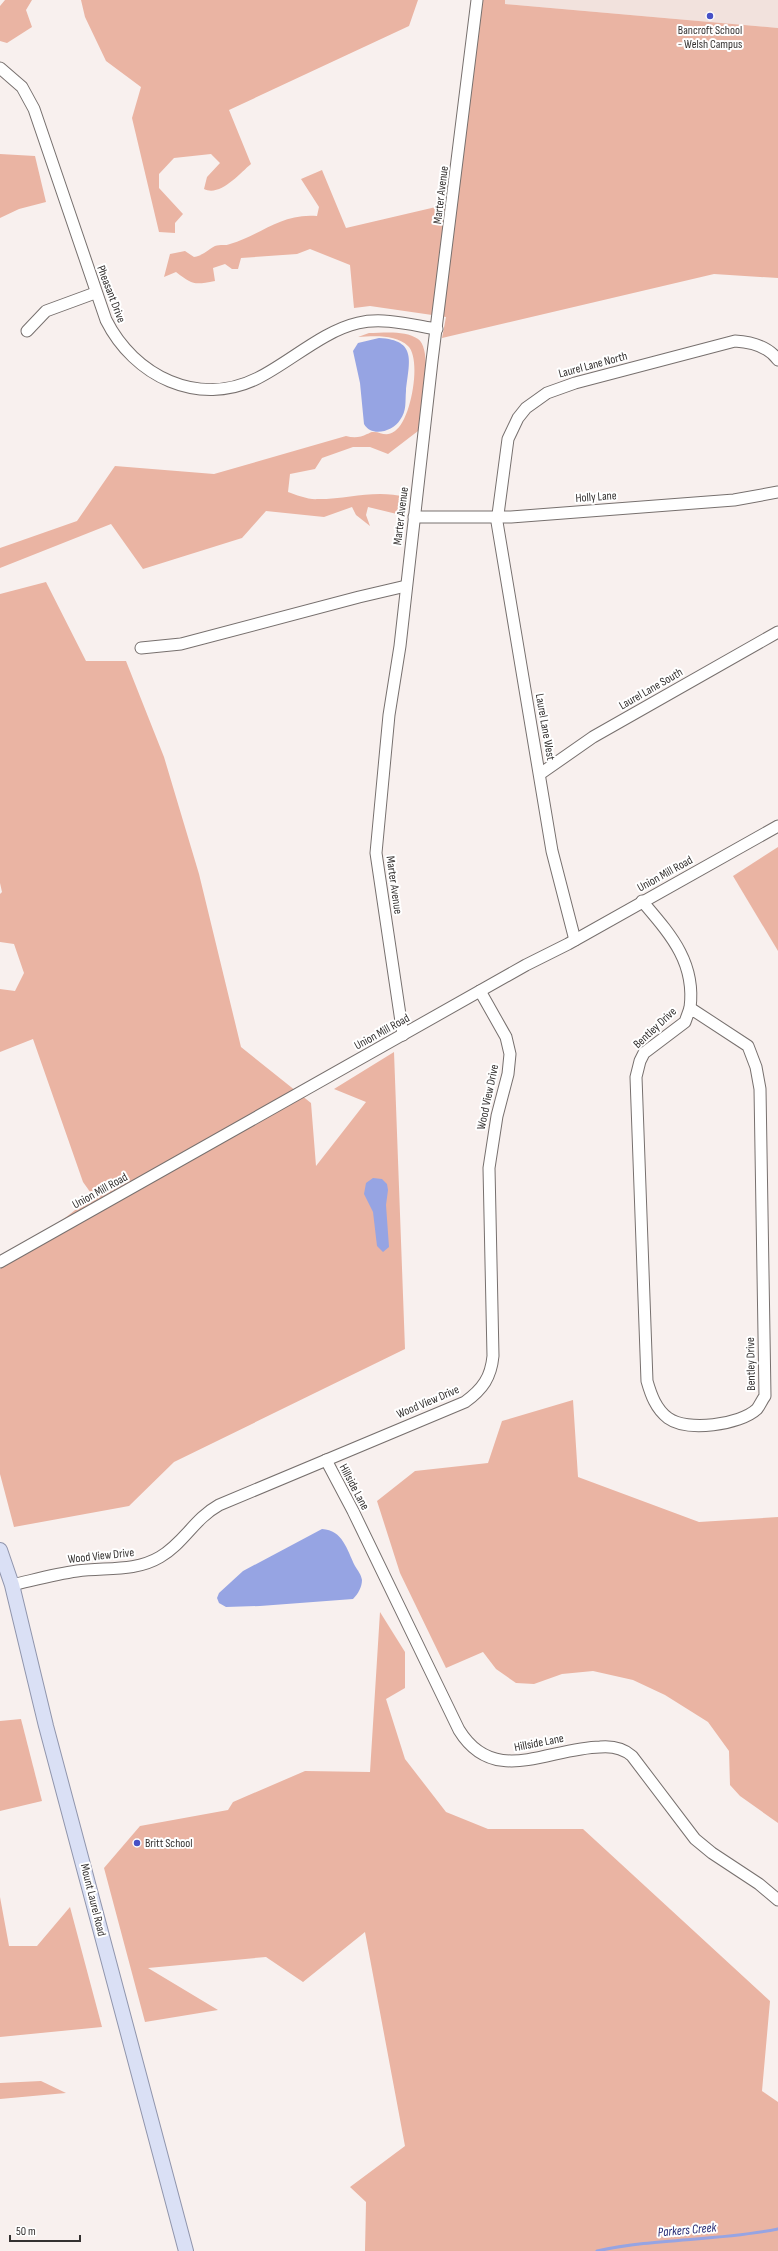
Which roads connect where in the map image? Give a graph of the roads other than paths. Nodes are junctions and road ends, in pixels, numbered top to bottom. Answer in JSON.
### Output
{"nodes":[{"id":1,"x":477,"y":0,"type":"edge"},
{"id":2,"x":0,"y":68,"type":"edge"},
{"id":3,"x":95,"y":293,"type":"junction"},
{"id":4,"x":437,"y":329,"type":"junction"},
{"id":5,"x":27,"y":331,"type":"dead end"},
{"id":6,"x":778,"y":360,"type":"edge"},
{"id":7,"x":778,"y":492,"type":"edge"},
{"id":8,"x":498,"y":516,"type":"junction"},
{"id":9,"x":414,"y":517,"type":"junction"},
{"id":10,"x":406,"y":586,"type":"junction"},
{"id":11,"x":778,"y":632,"type":"edge"},
{"id":12,"x":141,"y":648,"type":"dead end"},
{"id":13,"x":540,"y":774,"type":"junction"},
{"id":14,"x":778,"y":826,"type":"edge"},
{"id":15,"x":642,"y":901,"type":"junction"},
{"id":16,"x":575,"y":940,"type":"junction"},
{"id":17,"x":480,"y":991,"type":"junction"},
{"id":18,"x":690,"y":1008,"type":"junction"},
{"id":19,"x":403,"y":1035,"type":"junction"},
{"id":20,"x":0,"y":1262,"type":"edge"},
{"id":21,"x":326,"y":1460,"type":"junction"},
{"id":22,"x":0,"y":1550,"type":"edge"},
{"id":23,"x":12,"y":1585,"type":"junction"},
{"id":24,"x":778,"y":1900,"type":"edge"},
{"id":25,"x":186,"y":2251,"type":"edge"}],
"edges":[{"from":1,"to":4,"type":"street","name":"Marter Avenue"},
{"from":2,"to":3,"type":"street","name":"Pheasant Drive"},
{"from":3,"to":4,"type":"street","name":"Pheasant Drive"},
{"from":3,"to":5,"type":"street"},
{"from":4,"to":9,"type":"street","name":"Marter Avenue"},
{"from":6,"to":8,"type":"street","name":"Laurel Lane North"},
{"from":7,"to":8,"type":"street","name":"Holly Lane"},
{"from":8,"to":9,"type":"street","name":"Holly Lane"},
{"from":8,"to":13,"type":"street","name":"Laurel Lane West"},
{"from":9,"to":10,"type":"street","name":"Marter Avenue"},
{"from":10,"to":12,"type":"street"},
{"from":10,"to":19,"type":"street","name":"Marter Avenue"},
{"from":11,"to":13,"type":"street","name":"Laurel Lane South"},
{"from":13,"to":16,"type":"street","name":"Laurel Lane West"},
{"from":14,"to":15,"type":"street","name":"Union Mill Road"},
{"from":15,"to":16,"type":"street","name":"Union Mill Road"},
{"from":15,"to":18,"type":"street","name":"Bentley Drive"},
{"from":16,"to":17,"type":"street","name":"Union Mill Road"},
{"from":17,"to":19,"type":"street","name":"Union Mill Road"},
{"from":17,"to":21,"type":"street","name":"Wood View Drive"},
{"from":18,"to":18,"type":"street","name":"Bentley Drive"},
{"from":19,"to":20,"type":"street","name":"Union Mill Road"},
{"from":21,"to":23,"type":"street","name":"Wood View Drive"},
{"from":21,"to":24,"type":"street","name":"Hillside Lane"},
{"from":22,"to":23,"type":"main road","name":"Mount Laurel Road"},
{"from":23,"to":25,"type":"main road","name":"Mount Laurel Road"}]}
